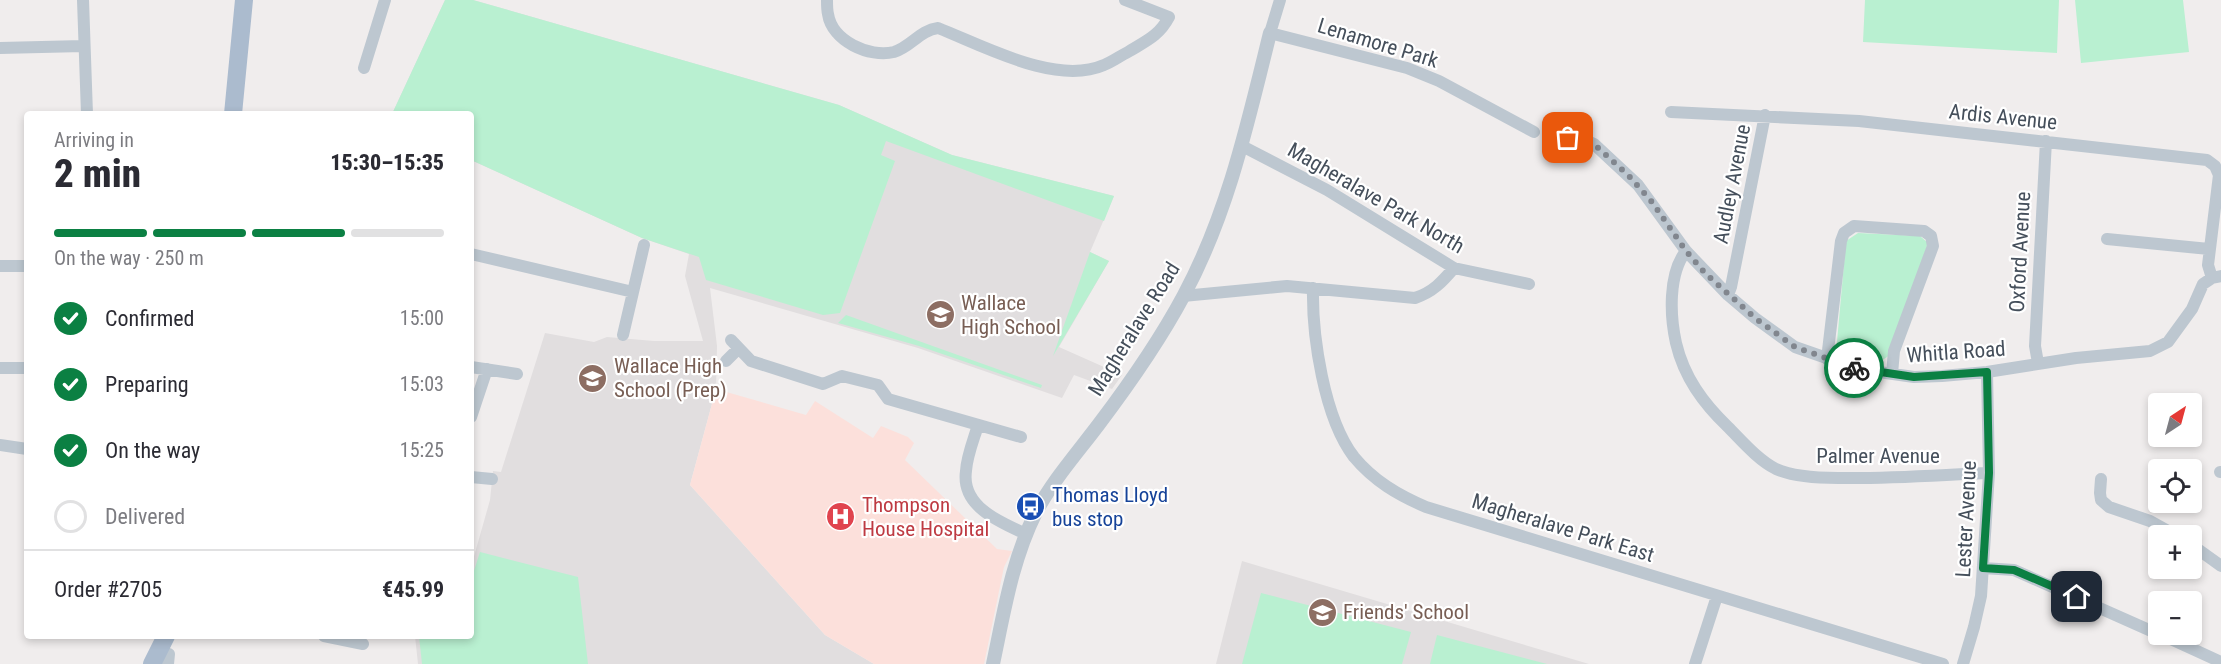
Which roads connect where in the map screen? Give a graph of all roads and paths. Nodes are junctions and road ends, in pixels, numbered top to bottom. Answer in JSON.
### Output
{"nodes":[{"id":1,"x":83,"y":0,"type":"edge"},
{"id":2,"x":244,"y":0,"type":"edge"},
{"id":3,"x":385,"y":0,"type":"edge"},
{"id":4,"x":827,"y":0,"type":"edge"},
{"id":5,"x":1125,"y":0,"type":"edge"},
{"id":6,"x":1280,"y":0,"type":"edge"},
{"id":7,"x":1270,"y":33,"type":"junction"},
{"id":8,"x":83,"y":46,"type":"junction"},
{"id":9,"x":0,"y":48,"type":"edge"},
{"id":10,"x":364,"y":68,"type":"dead end"},
{"id":11,"x":87,"y":111,"type":"edge"},
{"id":12,"x":233,"y":111,"type":"edge"},
{"id":13,"x":1671,"y":112,"type":"dead end"},
{"id":14,"x":1765,"y":115,"type":"junction"},
{"id":15,"x":1534,"y":132,"type":"dead end"},
{"id":16,"x":1568,"y":138,"type":"dead end"},
{"id":17,"x":2046,"y":141,"type":"junction"},
{"id":18,"x":1242,"y":146,"type":"junction"},
{"id":19,"x":2107,"y":239,"type":"dead end"},
{"id":20,"x":644,"y":245,"type":"dead end"},
{"id":21,"x":2209,"y":249,"type":"junction"},
{"id":22,"x":1686,"y":251,"type":"junction"},
{"id":23,"x":474,"y":255,"type":"edge"},
{"id":24,"x":0,"y":266,"type":"edge"},
{"id":25,"x":24,"y":266,"type":"edge"},
{"id":26,"x":1454,"y":268,"type":"junction"},
{"id":27,"x":2216,"y":277,"type":"edge"},
{"id":28,"x":1529,"y":284,"type":"dead end"},
{"id":29,"x":1314,"y":288,"type":"junction"},
{"id":30,"x":633,"y":292,"type":"junction"},
{"id":31,"x":1728,"y":295,"type":"junction"},
{"id":32,"x":1183,"y":296,"type":"junction"},
{"id":33,"x":623,"y":335,"type":"dead end"},
{"id":34,"x":1827,"y":359,"type":"junction"},
{"id":35,"x":726,"y":361,"type":"dead end"},
{"id":36,"x":2038,"y":363,"type":"junction"},
{"id":37,"x":474,"y":367,"type":"edge"},
{"id":38,"x":0,"y":368,"type":"edge"},
{"id":39,"x":24,"y":368,"type":"edge"},
{"id":40,"x":487,"y":369,"type":"junction"},
{"id":41,"x":1987,"y":372,"type":"junction"},
{"id":42,"x":517,"y":374,"type":"dead end"},
{"id":43,"x":1892,"y":374,"type":"junction"},
{"id":44,"x":474,"y":408,"type":"edge"},
{"id":45,"x":978,"y":424,"type":"junction"},
{"id":46,"x":1022,"y":437,"type":"dead end"},
{"id":47,"x":0,"y":446,"type":"edge"},
{"id":48,"x":24,"y":449,"type":"edge"},
{"id":49,"x":1989,"y":473,"type":"junction"},
{"id":50,"x":474,"y":477,"type":"edge"},
{"id":51,"x":492,"y":479,"type":"dead end"},
{"id":52,"x":2102,"y":479,"type":"dead end"},
{"id":53,"x":2158,"y":525,"type":"edge"},
{"id":54,"x":1026,"y":534,"type":"junction"},
{"id":55,"x":2202,"y":552,"type":"edge"},
{"id":56,"x":2221,"y":566,"type":"edge"},
{"id":57,"x":1983,"y":568,"type":"junction"},
{"id":58,"x":1717,"y":596,"type":"junction"},
{"id":59,"x":2148,"y":629,"type":"edge"},
{"id":60,"x":165,"y":639,"type":"edge"},
{"id":61,"x":339,"y":639,"type":"edge"},
{"id":62,"x":363,"y":644,"type":"dead end"},
{"id":63,"x":2183,"y":645,"type":"edge"},
{"id":64,"x":158,"y":661,"type":"edge"},
{"id":65,"x":2221,"y":662,"type":"edge"},
{"id":66,"x":993,"y":664,"type":"edge"},
{"id":67,"x":1695,"y":664,"type":"edge"},
{"id":68,"x":1943,"y":664,"type":"edge"},
{"id":69,"x":1963,"y":664,"type":"edge"}],
"edges":[{"from":1,"to":8,"type":"street"},
{"from":2,"to":12,"type":"main road"},
{"from":3,"to":10,"type":"street"},
{"from":4,"to":5,"type":"street"},
{"from":6,"to":7,"type":"street","name":"Magheralave Road"},
{"from":7,"to":15,"type":"street","name":"Lenamore Park"},
{"from":7,"to":18,"type":"street","name":"Magheralave Road"},
{"from":8,"to":9,"type":"street"},
{"from":8,"to":11,"type":"street"},
{"from":13,"to":14,"type":"street","name":"Ardis Avenue"},
{"from":14,"to":17,"type":"street","name":"Ardis Avenue"},
{"from":14,"to":31,"type":"street","name":"Audley Avenue"},
{"from":16,"to":22,"type":"street","name":"Whitla Road"},
{"from":17,"to":21,"type":"street","name":"Ardis Avenue"},
{"from":17,"to":36,"type":"street","name":"Oxford Avenue"},
{"from":18,"to":26,"type":"street","name":"Magheralave Park North"},
{"from":18,"to":32,"type":"street","name":"Magheralave Road"},
{"from":19,"to":21,"type":"street"},
{"from":20,"to":30,"type":"street"},
{"from":21,"to":27,"type":"street","name":"Ardis Avenue"},
{"from":22,"to":31,"type":"street","name":"Whitla Road"},
{"from":22,"to":49,"type":"street","name":"Palmer Avenue"},
{"from":23,"to":30,"type":"street"},
{"from":24,"to":25,"type":"street"},
{"from":26,"to":28,"type":"street","name":"Magheralave Park North"},
{"from":26,"to":29,"type":"street"},
{"from":27,"to":36,"type":"street","name":"Whitla Road"},
{"from":29,"to":32,"type":"street"},
{"from":29,"to":58,"type":"street","name":"Magheralave Park East"},
{"from":30,"to":33,"type":"street"},
{"from":31,"to":34,"type":"street","name":"Whitla Road"},
{"from":32,"to":54,"type":"street","name":"Magheralave Road"},
{"from":34,"to":43,"type":"street","name":"Whitla Road"},
{"from":34,"to":43,"type":"street"},
{"from":35,"to":45,"type":"street"},
{"from":36,"to":41,"type":"street","name":"Whitla Road"},
{"from":37,"to":40,"type":"street"},
{"from":38,"to":39,"type":"street"},
{"from":40,"to":42,"type":"street"},
{"from":40,"to":44,"type":"street"},
{"from":41,"to":43,"type":"street","name":"Whitla Road"},
{"from":41,"to":49,"type":"street","name":"Lester Avenue"},
{"from":45,"to":46,"type":"street"},
{"from":45,"to":54,"type":"street"},
{"from":47,"to":48,"type":"street"},
{"from":49,"to":57,"type":"street","name":"Lester Avenue"},
{"from":50,"to":51,"type":"street"},
{"from":52,"to":53,"type":"street"},
{"from":54,"to":66,"type":"street","name":"Magheralave Road"},
{"from":55,"to":56,"type":"street"},
{"from":57,"to":59,"type":"street"},
{"from":57,"to":69,"type":"street","name":"Lester Avenue"},
{"from":58,"to":67,"type":"street"},
{"from":58,"to":68,"type":"street","name":"Magheralave Park East"},
{"from":60,"to":64,"type":"main road"},
{"from":61,"to":62,"type":"street"},
{"from":63,"to":65,"type":"street"}]}
